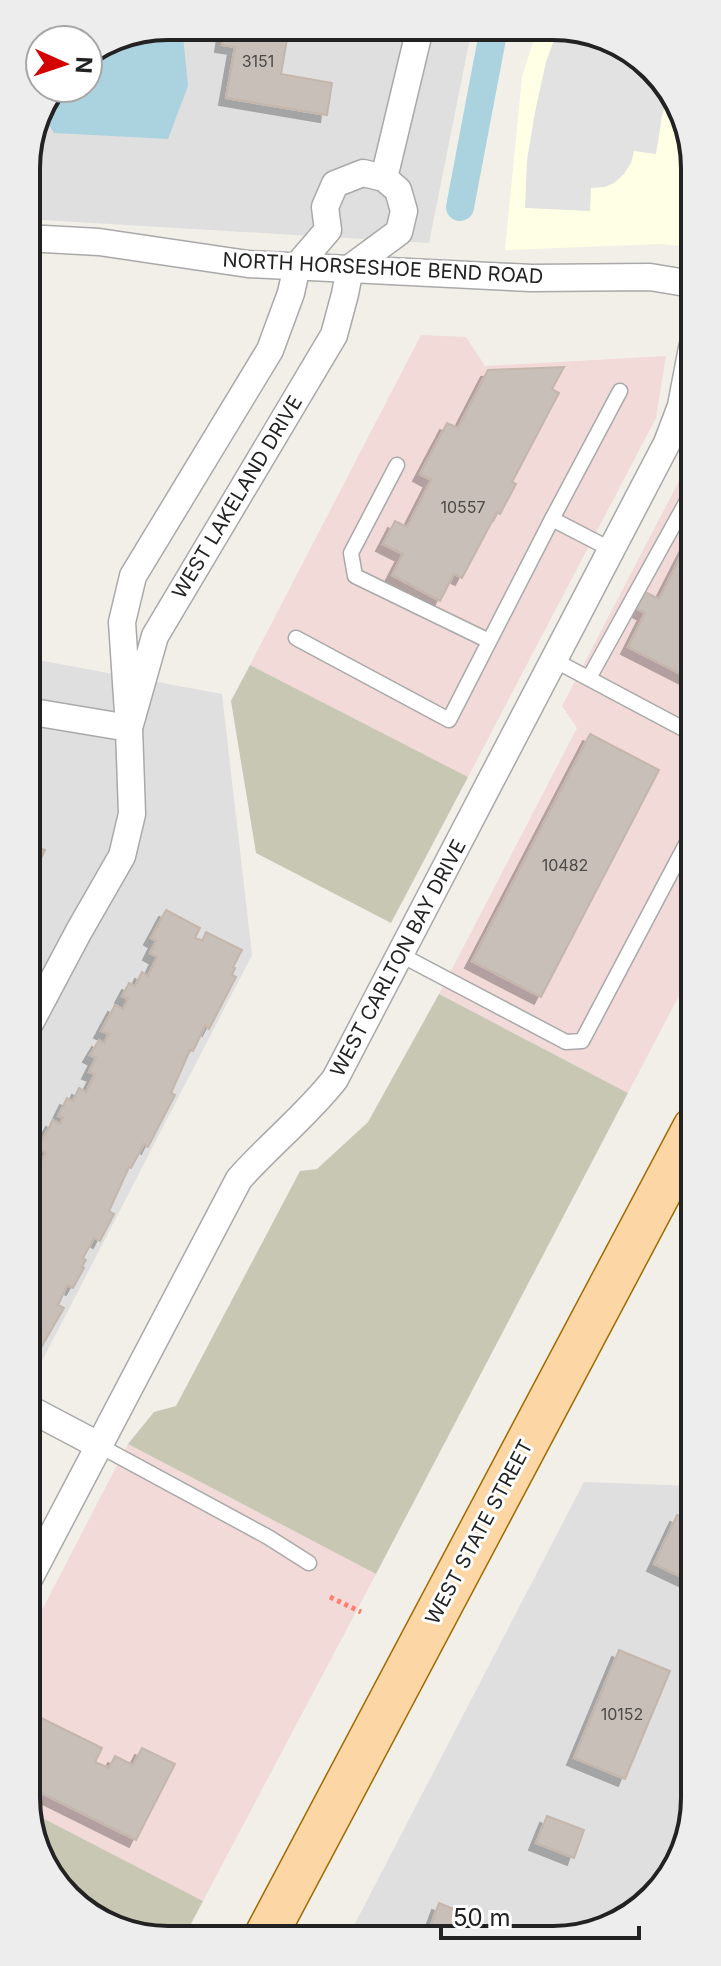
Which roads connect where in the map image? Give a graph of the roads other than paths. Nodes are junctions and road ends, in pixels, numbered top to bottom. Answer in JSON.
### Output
{"nodes":[{"id":1,"x":417,"y":40,"type":"edge"},
{"id":2,"x":384,"y":178,"type":"junction"},
{"id":3,"x":40,"y":239,"type":"edge"},
{"id":4,"x":297,"y":266,"type":"junction"},
{"id":5,"x":350,"y":268,"type":"junction"},
{"id":6,"x":681,"y":282,"type":"edge"},
{"id":7,"x":620,"y":391,"type":"dead end"},
{"id":8,"x":681,"y":435,"type":"edge"},
{"id":9,"x":397,"y":465,"type":"dead end"},
{"id":10,"x":681,"y":512,"type":"edge"},
{"id":11,"x":552,"y":519,"type":"junction"},
{"id":12,"x":612,"y":550,"type":"junction"},
{"id":13,"x":296,"y":638,"type":"dead end"},
{"id":14,"x":489,"y":641,"type":"junction"},
{"id":15,"x":554,"y":660,"type":"junction"},
{"id":16,"x":589,"y":678,"type":"junction"},
{"id":17,"x":40,"y":713,"type":"edge"},
{"id":18,"x":129,"y":728,"type":"junction"},
{"id":19,"x":681,"y":728,"type":"edge"},
{"id":20,"x":681,"y":854,"type":"edge"},
{"id":21,"x":401,"y":955,"type":"junction"},
{"id":22,"x":40,"y":1004,"type":"edge"},
{"id":23,"x":681,"y":1153,"type":"edge"},
{"id":24,"x":40,"y":1414,"type":"edge"},
{"id":25,"x":100,"y":1446,"type":"junction"},
{"id":26,"x":40,"y":1558,"type":"edge"},
{"id":27,"x":309,"y":1563,"type":"dead end"},
{"id":28,"x":271,"y":1926,"type":"edge"}],
"edges":[{"from":1,"to":2,"type":"street"},
{"from":2,"to":4,"type":"street"},
{"from":2,"to":5,"type":"street"},
{"from":3,"to":4,"type":"street","name":"NORTH HORSESHOE BEND ROAD"},
{"from":4,"to":5,"type":"street","name":"NORTH HORSESHOE BEND ROAD"},
{"from":4,"to":18,"type":"street","name":"WEST LAKELAND DRIVE"},
{"from":5,"to":6,"type":"street","name":"NORTH HORSESHOE BEND ROAD"},
{"from":5,"to":18,"type":"street","name":"WEST LAKELAND DRIVE"},
{"from":7,"to":11,"type":"lane"},
{"from":8,"to":12,"type":"street","name":"WEST CARLTON BAY DRIVE"},
{"from":9,"to":14,"type":"lane"},
{"from":10,"to":16,"type":"lane"},
{"from":11,"to":12,"type":"lane"},
{"from":11,"to":14,"type":"lane"},
{"from":12,"to":15,"type":"street","name":"WEST CARLTON BAY DRIVE"},
{"from":13,"to":14,"type":"lane"},
{"from":15,"to":16,"type":"lane"},
{"from":15,"to":21,"type":"street","name":"WEST CARLTON BAY DRIVE"},
{"from":16,"to":19,"type":"lane"},
{"from":17,"to":18,"type":"street"},
{"from":18,"to":22,"type":"street","name":"WEST LAKELAND DRIVE"},
{"from":20,"to":21,"type":"lane"},
{"from":21,"to":25,"type":"street","name":"WEST CARLTON BAY DRIVE"},
{"from":23,"to":28,"type":"main road","name":"WEST STATE STREET"},
{"from":24,"to":25,"type":"street"},
{"from":25,"to":26,"type":"street","name":"WEST CARLTON BAY DRIVE"},
{"from":25,"to":27,"type":"lane"}]}
